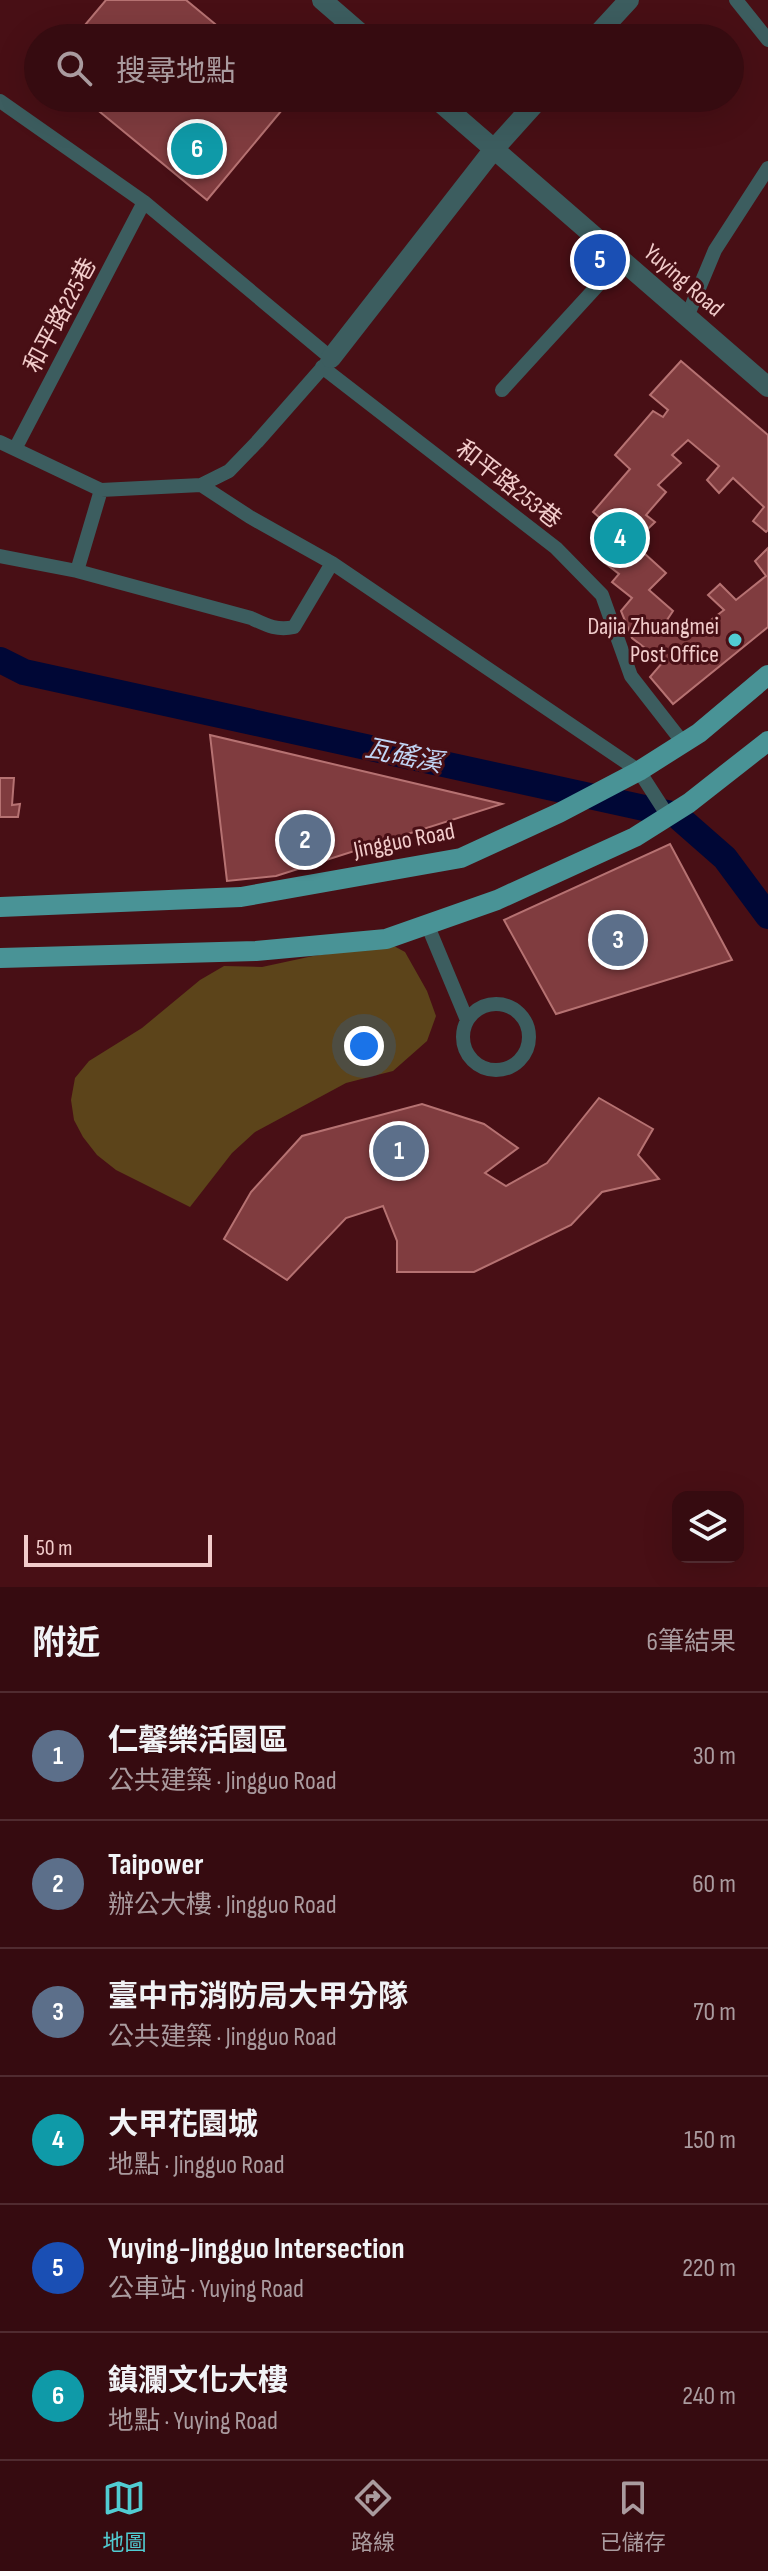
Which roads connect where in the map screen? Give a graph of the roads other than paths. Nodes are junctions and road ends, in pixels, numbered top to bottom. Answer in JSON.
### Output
{"nodes":[{"id":1,"x":322,"y":0,"type":"edge"},
{"id":2,"x":629,"y":0,"type":"edge"},
{"id":3,"x":736,"y":0,"type":"edge"},
{"id":4,"x":350,"y":24,"type":"edge"},
{"id":5,"x":607,"y":24,"type":"edge"},
{"id":6,"x":768,"y":40,"type":"edge"},
{"id":7,"x":0,"y":101,"type":"edge"},
{"id":8,"x":451,"y":112,"type":"edge"},
{"id":9,"x":527,"y":112,"type":"edge"},
{"id":10,"x":494,"y":149,"type":"junction"},
{"id":11,"x":768,"y":168,"type":"edge"},
{"id":12,"x":144,"y":202,"type":"junction"},
{"id":13,"x":621,"y":260,"type":"junction"},
{"id":14,"x":687,"y":317,"type":"junction"},
{"id":15,"x":326,"y":363,"type":"junction"},
{"id":16,"x":768,"y":387,"type":"edge"},
{"id":17,"x":502,"y":390,"type":"dead end"},
{"id":18,"x":0,"y":442,"type":"edge"},
{"id":19,"x":15,"y":449,"type":"junction"},
{"id":20,"x":201,"y":485,"type":"junction"},
{"id":21,"x":101,"y":490,"type":"junction"},
{"id":22,"x":0,"y":556,"type":"edge"},
{"id":23,"x":332,"y":563,"type":"junction"},
{"id":24,"x":77,"y":571,"type":"junction"},
{"id":25,"x":768,"y":675,"type":"edge"},
{"id":26,"x":768,"y":741,"type":"edge"},
{"id":27,"x":684,"y":744,"type":"junction"},
{"id":28,"x":639,"y":771,"type":"junction"},
{"id":29,"x":668,"y":816,"type":"junction"},
{"id":30,"x":0,"y":907,"type":"edge"},
{"id":31,"x":427,"y":924,"type":"junction"},
{"id":32,"x":0,"y":958,"type":"edge"},
{"id":33,"x":467,"y":1020,"type":"junction"}],
"edges":[{"from":1,"to":4,"type":"street"},
{"from":2,"to":5,"type":"street"},
{"from":3,"to":6,"type":"lane"},
{"from":7,"to":12,"type":"lane"},
{"from":8,"to":10,"type":"street","name":"Yuying Road"},
{"from":9,"to":10,"type":"street"},
{"from":10,"to":13,"type":"street","name":"Yuying Road"},
{"from":10,"to":15,"type":"street"},
{"from":11,"to":14,"type":"lane"},
{"from":12,"to":15,"type":"lane"},
{"from":12,"to":19,"type":"lane","name":"和平路225巷"},
{"from":13,"to":14,"type":"street","name":"Yuying Road"},
{"from":13,"to":17,"type":"lane"},
{"from":14,"to":16,"type":"street","name":"Yuying Road"},
{"from":15,"to":20,"type":"lane"},
{"from":15,"to":27,"type":"lane","name":"和平路253巷"},
{"from":18,"to":19,"type":"lane"},
{"from":19,"to":21,"type":"lane"},
{"from":20,"to":21,"type":"lane"},
{"from":20,"to":23,"type":"lane"},
{"from":21,"to":24,"type":"lane"},
{"from":22,"to":24,"type":"lane"},
{"from":23,"to":24,"type":"lane"},
{"from":23,"to":28,"type":"lane"},
{"from":25,"to":27,"type":"main road","name":"Jingguo Road"},
{"from":26,"to":29,"type":"main road"},
{"from":27,"to":28,"type":"main road","name":"Jingguo Road"},
{"from":28,"to":29,"type":"lane"},
{"from":28,"to":30,"type":"main road","name":"Jingguo Road"},
{"from":29,"to":31,"type":"main road"},
{"from":31,"to":32,"type":"main road"},
{"from":31,"to":33,"type":"lane"},
{"from":33,"to":33,"type":"lane"}]}
